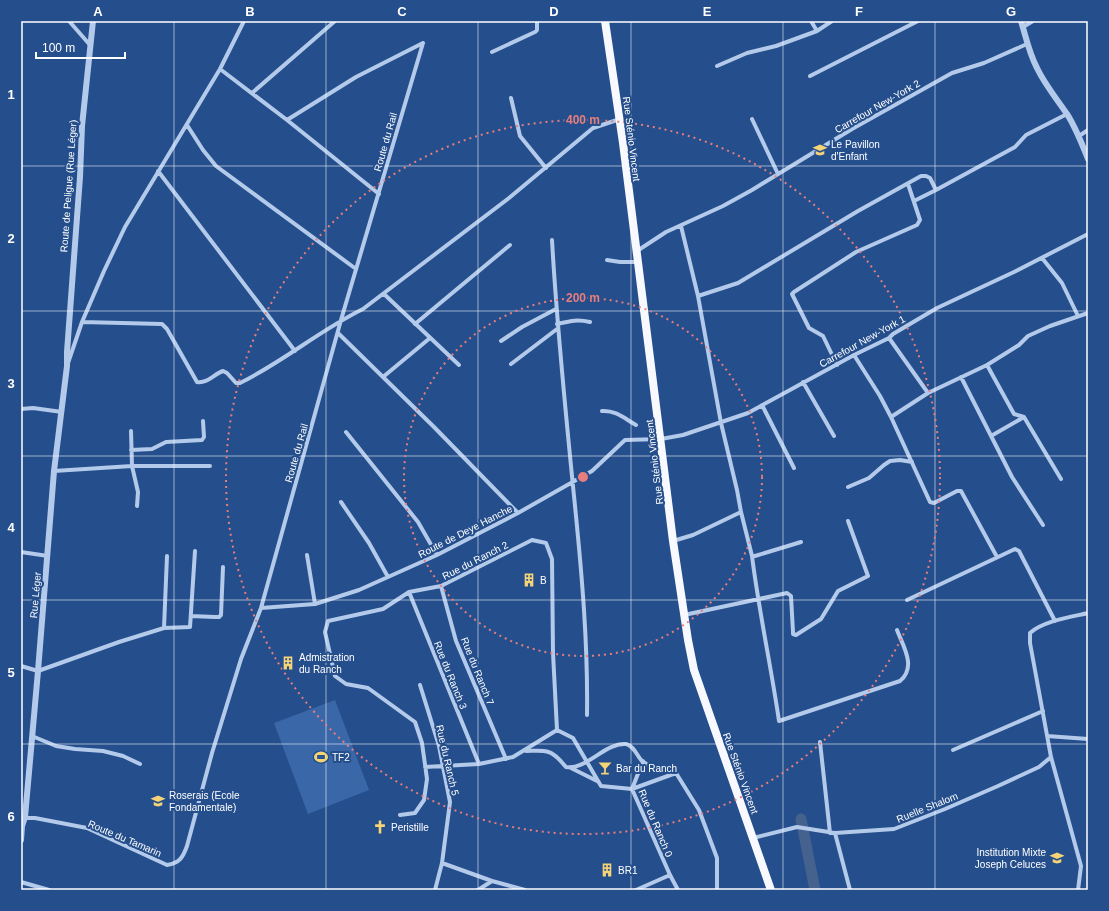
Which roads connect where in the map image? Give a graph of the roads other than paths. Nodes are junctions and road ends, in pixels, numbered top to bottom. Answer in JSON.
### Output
{"nodes":[{"id":1,"x":69,"y":21,"type":"edge"},
{"id":2,"x":93,"y":21,"type":"edge"},
{"id":3,"x":244,"y":21,"type":"edge"},
{"id":4,"x":335,"y":21,"type":"edge"},
{"id":5,"x":537,"y":21,"type":"edge"},
{"id":6,"x":605,"y":21,"type":"edge"},
{"id":7,"x":811,"y":21,"type":"edge"},
{"id":8,"x":832,"y":21,"type":"edge"},
{"id":9,"x":918,"y":21,"type":"edge"},
{"id":10,"x":1032,"y":21,"type":"edge"},
{"id":11,"x":1022,"y":24,"type":"edge"},
{"id":12,"x":816,"y":31,"type":"junction"},
{"id":13,"x":1027,"y":44,"type":"junction"},
{"id":14,"x":90,"y":45,"type":"junction"},
{"id":15,"x":492,"y":52,"type":"dead end"},
{"id":16,"x":717,"y":66,"type":"dead end"},
{"id":17,"x":220,"y":69,"type":"junction"},
{"id":18,"x":810,"y":76,"type":"dead end"},
{"id":19,"x":252,"y":93,"type":"junction"},
{"id":20,"x":511,"y":98,"type":"dead end"},
{"id":21,"x":1067,"y":114,"type":"junction"},
{"id":22,"x":620,"y":119,"type":"junction"},
{"id":23,"x":752,"y":119,"type":"dead end"},
{"id":24,"x":287,"y":120,"type":"junction"},
{"id":25,"x":187,"y":125,"type":"junction"},
{"id":26,"x":1088,"y":130,"type":"edge"},
{"id":27,"x":1079,"y":136,"type":"junction"},
{"id":28,"x":1088,"y":159,"type":"edge"},
{"id":29,"x":546,"y":168,"type":"junction"},
{"id":30,"x":158,"y":171,"type":"junction"},
{"id":31,"x":778,"y":174,"type":"junction"},
{"id":32,"x":908,"y":184,"type":"junction"},
{"id":33,"x":936,"y":190,"type":"junction"},
{"id":34,"x":379,"y":194,"type":"junction"},
{"id":35,"x":914,"y":201,"type":"junction"},
{"id":36,"x":681,"y":226,"type":"junction"},
{"id":37,"x":1088,"y":234,"type":"edge"},
{"id":38,"x":552,"y":240,"type":"dead end"},
{"id":39,"x":510,"y":245,"type":"dead end"},
{"id":40,"x":636,"y":252,"type":"junction"},
{"id":41,"x":1042,"y":258,"type":"junction"},
{"id":42,"x":606,"y":260,"type":"dead end"},
{"id":43,"x":638,"y":262,"type":"junction"},
{"id":44,"x":356,"y":269,"type":"junction"},
{"id":45,"x":384,"y":294,"type":"junction"},
{"id":46,"x":698,"y":296,"type":"junction"},
{"id":47,"x":556,"y":309,"type":"junction"},
{"id":48,"x":1088,"y":313,"type":"edge"},
{"id":49,"x":1078,"y":316,"type":"junction"},
{"id":50,"x":341,"y":320,"type":"junction"},
{"id":51,"x":82,"y":322,"type":"junction"},
{"id":52,"x":590,"y":322,"type":"dead end"},
{"id":53,"x":415,"y":324,"type":"junction"},
{"id":54,"x":557,"y":327,"type":"junction"},
{"id":55,"x":338,"y":333,"type":"junction"},
{"id":56,"x":430,"y":338,"type":"junction"},
{"id":57,"x":890,"y":338,"type":"junction"},
{"id":58,"x":501,"y":341,"type":"dead end"},
{"id":59,"x":295,"y":351,"type":"junction"},
{"id":60,"x":67,"y":352,"type":"joint"},
{"id":61,"x":854,"y":355,"type":"junction"},
{"id":62,"x":511,"y":364,"type":"dead end"},
{"id":63,"x":987,"y":364,"type":"junction"},
{"id":64,"x":837,"y":365,"type":"junction"},
{"id":65,"x":67,"y":366,"type":"junction"},
{"id":66,"x":459,"y":366,"type":"dead end"},
{"id":67,"x":383,"y":377,"type":"junction"},
{"id":68,"x":961,"y":377,"type":"junction"},
{"id":69,"x":803,"y":382,"type":"junction"},
{"id":70,"x":928,"y":393,"type":"junction"},
{"id":71,"x":762,"y":405,"type":"junction"},
{"id":72,"x":21,"y":410,"type":"edge"},
{"id":73,"x":62,"y":412,"type":"junction"},
{"id":74,"x":602,"y":412,"type":"dead end"},
{"id":75,"x":891,"y":417,"type":"junction"},
{"id":76,"x":1024,"y":417,"type":"junction"},
{"id":77,"x":203,"y":420,"type":"dead end"},
{"id":78,"x":721,"y":423,"type":"junction"},
{"id":79,"x":636,"y":426,"type":"dead end"},
{"id":80,"x":131,"y":431,"type":"dead end"},
{"id":81,"x":346,"y":432,"type":"dead end"},
{"id":82,"x":834,"y":436,"type":"dead end"},
{"id":83,"x":992,"y":436,"type":"junction"},
{"id":84,"x":661,"y":439,"type":"junction"},
{"id":85,"x":132,"y":450,"type":"junction"},
{"id":86,"x":912,"y":462,"type":"junction"},
{"id":87,"x":132,"y":466,"type":"junction"},
{"id":88,"x":210,"y":466,"type":"dead end"},
{"id":89,"x":794,"y":468,"type":"dead end"},
{"id":90,"x":54,"y":471,"type":"junction"},
{"id":91,"x":1061,"y":479,"type":"dead end"},
{"id":92,"x":573,"y":483,"type":"junction"},
{"id":93,"x":848,"y":487,"type":"dead end"},
{"id":94,"x":341,"y":502,"type":"dead end"},
{"id":95,"x":137,"y":506,"type":"dead end"},
{"id":96,"x":741,"y":512,"type":"junction"},
{"id":97,"x":518,"y":514,"type":"junction"},
{"id":98,"x":848,"y":521,"type":"dead end"},
{"id":99,"x":1043,"y":525,"type":"dead end"},
{"id":100,"x":673,"y":541,"type":"junction"},
{"id":101,"x":801,"y":542,"type":"dead end"},
{"id":102,"x":194,"y":551,"type":"dead end"},
{"id":103,"x":21,"y":552,"type":"edge"},
{"id":104,"x":307,"y":555,"type":"dead end"},
{"id":105,"x":436,"y":555,"type":"junction"},
{"id":106,"x":48,"y":556,"type":"junction"},
{"id":107,"x":167,"y":556,"type":"dead end"},
{"id":108,"x":752,"y":556,"type":"junction"},
{"id":109,"x":997,"y":557,"type":"junction"},
{"id":110,"x":223,"y":567,"type":"dead end"},
{"id":111,"x":388,"y":577,"type":"junction"},
{"id":112,"x":441,"y":586,"type":"junction"},
{"id":113,"x":409,"y":592,"type":"junction"},
{"id":114,"x":757,"y":600,"type":"junction"},
{"id":115,"x":907,"y":600,"type":"dead end"},
{"id":116,"x":315,"y":604,"type":"junction"},
{"id":117,"x":261,"y":608,"type":"junction"},
{"id":118,"x":1088,"y":613,"type":"edge"},
{"id":119,"x":684,"y":615,"type":"junction"},
{"id":120,"x":191,"y":616,"type":"junction"},
{"id":121,"x":1055,"y":621,"type":"junction"},
{"id":122,"x":164,"y":628,"type":"junction"},
{"id":123,"x":897,"y":630,"type":"dead end"},
{"id":124,"x":21,"y":666,"type":"edge"},
{"id":125,"x":38,"y":671,"type":"junction"},
{"id":126,"x":420,"y":685,"type":"dead end"},
{"id":127,"x":1042,"y":711,"type":"junction"},
{"id":128,"x":588,"y":715,"type":"dead end"},
{"id":129,"x":557,"y":730,"type":"junction"},
{"id":130,"x":32,"y":736,"type":"junction"},
{"id":131,"x":1047,"y":736,"type":"junction"},
{"id":132,"x":1088,"y":739,"type":"edge"},
{"id":133,"x":820,"y":742,"type":"dead end"},
{"id":134,"x":953,"y":750,"type":"dead end"},
{"id":135,"x":524,"y":751,"type":"junction"},
{"id":136,"x":1051,"y":757,"type":"junction"},
{"id":137,"x":506,"y":759,"type":"junction"},
{"id":138,"x":587,"y":761,"type":"junction"},
{"id":139,"x":642,"y":761,"type":"junction"},
{"id":140,"x":140,"y":764,"type":"dead end"},
{"id":141,"x":479,"y":764,"type":"junction"},
{"id":142,"x":443,"y":765,"type":"junction"},
{"id":143,"x":425,"y":767,"type":"junction"},
{"id":144,"x":570,"y":767,"type":"junction"},
{"id":145,"x":676,"y":773,"type":"junction"},
{"id":146,"x":598,"y":781,"type":"junction"},
{"id":147,"x":632,"y":789,"type":"junction"},
{"id":148,"x":400,"y":815,"type":"dead end"},
{"id":149,"x":23,"y":818,"type":"edge"},
{"id":150,"x":832,"y":833,"type":"junction"},
{"id":151,"x":753,"y":838,"type":"junction"},
{"id":152,"x":21,"y":840,"type":"edge"},
{"id":153,"x":176,"y":863,"type":"joint"},
{"id":154,"x":442,"y":863,"type":"junction"},
{"id":155,"x":670,"y":874,"type":"junction"},
{"id":156,"x":492,"y":881,"type":"junction"},
{"id":157,"x":21,"y":882,"type":"edge"},
{"id":158,"x":43,"y":889,"type":"edge"},
{"id":159,"x":49,"y":890,"type":"edge"},
{"id":160,"x":435,"y":890,"type":"edge"},
{"id":161,"x":478,"y":890,"type":"edge"},
{"id":162,"x":525,"y":890,"type":"edge"},
{"id":163,"x":636,"y":890,"type":"edge"},
{"id":164,"x":678,"y":890,"type":"edge"},
{"id":165,"x":717,"y":890,"type":"edge"},
{"id":166,"x":771,"y":890,"type":"edge"},
{"id":167,"x":850,"y":890,"type":"edge"},
{"id":168,"x":1078,"y":890,"type":"edge"}],
"edges":[{"from":1,"to":14,"type":"street"},
{"from":2,"to":14,"type":"street","name":"Route de Peligue (Rue Léger)"},
{"from":3,"to":17,"type":"street"},
{"from":4,"to":19,"type":"street"},
{"from":5,"to":15,"type":"street"},
{"from":6,"to":22,"type":"main road","name":"Rue Sténio Vincent"},
{"from":7,"to":12,"type":"street"},
{"from":8,"to":12,"type":"street"},
{"from":9,"to":18,"type":"street"},
{"from":10,"to":11,"type":"street"},
{"from":11,"to":13,"type":"street"},
{"from":12,"to":16,"type":"street"},
{"from":13,"to":21,"type":"street"},
{"from":13,"to":31,"type":"street","name":"Carrefour New-York 2"},
{"from":14,"to":60,"type":"street","name":"Route de Peligue (Rue Léger)"},
{"from":17,"to":19,"type":"street"},
{"from":17,"to":25,"type":"street"},
{"from":19,"to":24,"type":"street"},
{"from":20,"to":29,"type":"street"},
{"from":21,"to":27,"type":"street"},
{"from":21,"to":33,"type":"street"},
{"from":22,"to":29,"type":"street"},
{"from":22,"to":40,"type":"main road","name":"Rue Sténio Vincent"},
{"from":23,"to":31,"type":"street"},
{"from":24,"to":34,"type":"street"},
{"from":24,"to":34,"type":"street","name":"Route du Rail"},
{"from":25,"to":30,"type":"street"},
{"from":25,"to":44,"type":"street"},
{"from":26,"to":27,"type":"street"},
{"from":27,"to":28,"type":"street"},
{"from":29,"to":45,"type":"street"},
{"from":30,"to":51,"type":"street"},
{"from":30,"to":59,"type":"street"},
{"from":31,"to":36,"type":"street","name":"Carrefour New-York 2"},
{"from":32,"to":33,"type":"street"},
{"from":32,"to":35,"type":"street"},
{"from":32,"to":46,"type":"street"},
{"from":33,"to":35,"type":"street"},
{"from":34,"to":44,"type":"street","name":"Route du Rail"},
{"from":35,"to":64,"type":"street"},
{"from":36,"to":40,"type":"street","name":"Carrefour New-York 2"},
{"from":36,"to":46,"type":"street"},
{"from":37,"to":41,"type":"street","name":"Carrefour New-York 1"},
{"from":38,"to":47,"type":"street"},
{"from":39,"to":53,"type":"street"},
{"from":40,"to":43,"type":"main road","name":"Rue Sténio Vincent"},
{"from":41,"to":49,"type":"street"},
{"from":41,"to":57,"type":"street","name":"Carrefour New-York 1"},
{"from":42,"to":43,"type":"street"},
{"from":43,"to":84,"type":"main road","name":"Rue Sténio Vincent"},
{"from":44,"to":50,"type":"street","name":"Route du Rail"},
{"from":45,"to":50,"type":"street"},
{"from":45,"to":53,"type":"street"},
{"from":46,"to":78,"type":"street"},
{"from":47,"to":54,"type":"street"},
{"from":47,"to":58,"type":"street"},
{"from":48,"to":49,"type":"street"},
{"from":49,"to":63,"type":"street"},
{"from":50,"to":55,"type":"street","name":"Route du Rail"},
{"from":50,"to":59,"type":"street"},
{"from":51,"to":59,"type":"street"},
{"from":51,"to":65,"type":"street"},
{"from":52,"to":54,"type":"street"},
{"from":53,"to":56,"type":"street"},
{"from":54,"to":62,"type":"street"},
{"from":54,"to":92,"type":"street"},
{"from":55,"to":67,"type":"street"},
{"from":55,"to":117,"type":"street","name":"Route du Rail"},
{"from":56,"to":66,"type":"street"},
{"from":56,"to":67,"type":"street"},
{"from":57,"to":61,"type":"street","name":"Carrefour New-York 1"},
{"from":57,"to":70,"type":"street"},
{"from":60,"to":65,"type":"street","name":"Rue Léger"},
{"from":61,"to":64,"type":"street","name":"Carrefour New-York 1"},
{"from":61,"to":75,"type":"street"},
{"from":63,"to":68,"type":"street"},
{"from":63,"to":76,"type":"street"},
{"from":64,"to":69,"type":"street","name":"Carrefour New-York 1"},
{"from":65,"to":73,"type":"street","name":"Rue Léger"},
{"from":67,"to":97,"type":"street"},
{"from":68,"to":70,"type":"street"},
{"from":68,"to":83,"type":"street"},
{"from":69,"to":71,"type":"street","name":"Carrefour New-York 1"},
{"from":69,"to":82,"type":"street"},
{"from":70,"to":75,"type":"street"},
{"from":71,"to":78,"type":"street","name":"Carrefour New-York 1"},
{"from":71,"to":89,"type":"street"},
{"from":72,"to":73,"type":"street"},
{"from":73,"to":90,"type":"street","name":"Rue Léger"},
{"from":74,"to":79,"type":"street"},
{"from":75,"to":86,"type":"street"},
{"from":76,"to":83,"type":"street"},
{"from":76,"to":91,"type":"street"},
{"from":77,"to":85,"type":"street"},
{"from":78,"to":84,"type":"street","name":"Carrefour New-York 1"},
{"from":78,"to":96,"type":"street"},
{"from":80,"to":85,"type":"street"},
{"from":81,"to":105,"type":"street"},
{"from":83,"to":99,"type":"street"},
{"from":84,"to":92,"type":"street","name":"Route de Deye Hanche"},
{"from":84,"to":100,"type":"main road","name":"Rue Sténio Vincent"},
{"from":85,"to":87,"type":"street"},
{"from":86,"to":93,"type":"street"},
{"from":86,"to":109,"type":"street"},
{"from":87,"to":88,"type":"street"},
{"from":87,"to":90,"type":"street"},
{"from":87,"to":95,"type":"street"},
{"from":90,"to":106,"type":"street","name":"Rue Léger"},
{"from":92,"to":97,"type":"street","name":"Route de Deye Hanche"},
{"from":92,"to":128,"type":"street"},
{"from":94,"to":111,"type":"street"},
{"from":96,"to":100,"type":"street"},
{"from":96,"to":108,"type":"street"},
{"from":97,"to":105,"type":"street","name":"Route de Deye Hanche"},
{"from":98,"to":114,"type":"street"},
{"from":100,"to":119,"type":"main road","name":"Rue Sténio Vincent"},
{"from":101,"to":108,"type":"street"},
{"from":102,"to":120,"type":"street"},
{"from":103,"to":106,"type":"street"},
{"from":104,"to":116,"type":"street"},
{"from":105,"to":111,"type":"street","name":"Route de Deye Hanche"},
{"from":106,"to":125,"type":"street","name":"Rue Léger"},
{"from":107,"to":122,"type":"street"},
{"from":108,"to":114,"type":"street"},
{"from":109,"to":115,"type":"street"},
{"from":109,"to":121,"type":"street"},
{"from":110,"to":120,"type":"street"},
{"from":111,"to":116,"type":"street","name":"Route de Deye Hanche"},
{"from":112,"to":113,"type":"street","name":"Rue du Ranch 2"},
{"from":112,"to":129,"type":"street","name":"Rue du Ranch 2"},
{"from":112,"to":137,"type":"street","name":"Rue du Ranch 7"},
{"from":113,"to":141,"type":"street","name":"Rue du Ranch 3"},
{"from":113,"to":143,"type":"street","name":"Rue du Ranch 2"},
{"from":114,"to":119,"type":"street"},
{"from":114,"to":123,"type":"street"},
{"from":116,"to":117,"type":"street","name":"Route de Deye Hanche"},
{"from":117,"to":153,"type":"street","name":"Route du Rail"},
{"from":118,"to":121,"type":"street"},
{"from":119,"to":151,"type":"main road","name":"Rue Sténio Vincent"},
{"from":120,"to":122,"type":"street"},
{"from":121,"to":127,"type":"street"},
{"from":122,"to":125,"type":"street"},
{"from":124,"to":125,"type":"street"},
{"from":125,"to":130,"type":"street","name":"Rue Léger"},
{"from":126,"to":142,"type":"street","name":"Rue du Ranch 5"},
{"from":127,"to":131,"type":"street"},
{"from":127,"to":134,"type":"street"},
{"from":129,"to":135,"type":"street"},
{"from":129,"to":138,"type":"street"},
{"from":130,"to":140,"type":"street"},
{"from":130,"to":149,"type":"street","name":"Rue Léger"},
{"from":131,"to":132,"type":"street"},
{"from":131,"to":136,"type":"street"},
{"from":133,"to":150,"type":"street"},
{"from":135,"to":137,"type":"street"},
{"from":135,"to":144,"type":"street"},
{"from":136,"to":150,"type":"street","name":"Ruelle Shalom"},
{"from":136,"to":168,"type":"street"},
{"from":137,"to":141,"type":"street"},
{"from":138,"to":139,"type":"street"},
{"from":138,"to":144,"type":"street"},
{"from":138,"to":146,"type":"street"},
{"from":139,"to":145,"type":"street"},
{"from":139,"to":147,"type":"street"},
{"from":141,"to":142,"type":"street"},
{"from":142,"to":143,"type":"street"},
{"from":142,"to":154,"type":"street","name":"Rue du Ranch 5"},
{"from":143,"to":148,"type":"street"},
{"from":144,"to":146,"type":"street"},
{"from":145,"to":147,"type":"street","name":"Rue du Ranch 0"},
{"from":145,"to":165,"type":"street"},
{"from":146,"to":147,"type":"street"},
{"from":147,"to":155,"type":"street","name":"Rue du Ranch 0"},
{"from":149,"to":152,"type":"street","name":"Rue Léger"},
{"from":149,"to":153,"type":"street","name":"Route du Tamarin"},
{"from":150,"to":151,"type":"street","name":"Ruelle Shalom"},
{"from":150,"to":167,"type":"street"},
{"from":151,"to":166,"type":"main road","name":"Rue Sténio Vincent"},
{"from":154,"to":156,"type":"street"},
{"from":154,"to":160,"type":"street","name":"Rue du Ranch 5"},
{"from":155,"to":163,"type":"street"},
{"from":155,"to":164,"type":"street","name":"Rue du Ranch 0"},
{"from":156,"to":161,"type":"street"},
{"from":156,"to":162,"type":"street"},
{"from":157,"to":158,"type":"street"},
{"from":158,"to":159,"type":"street"}]}
